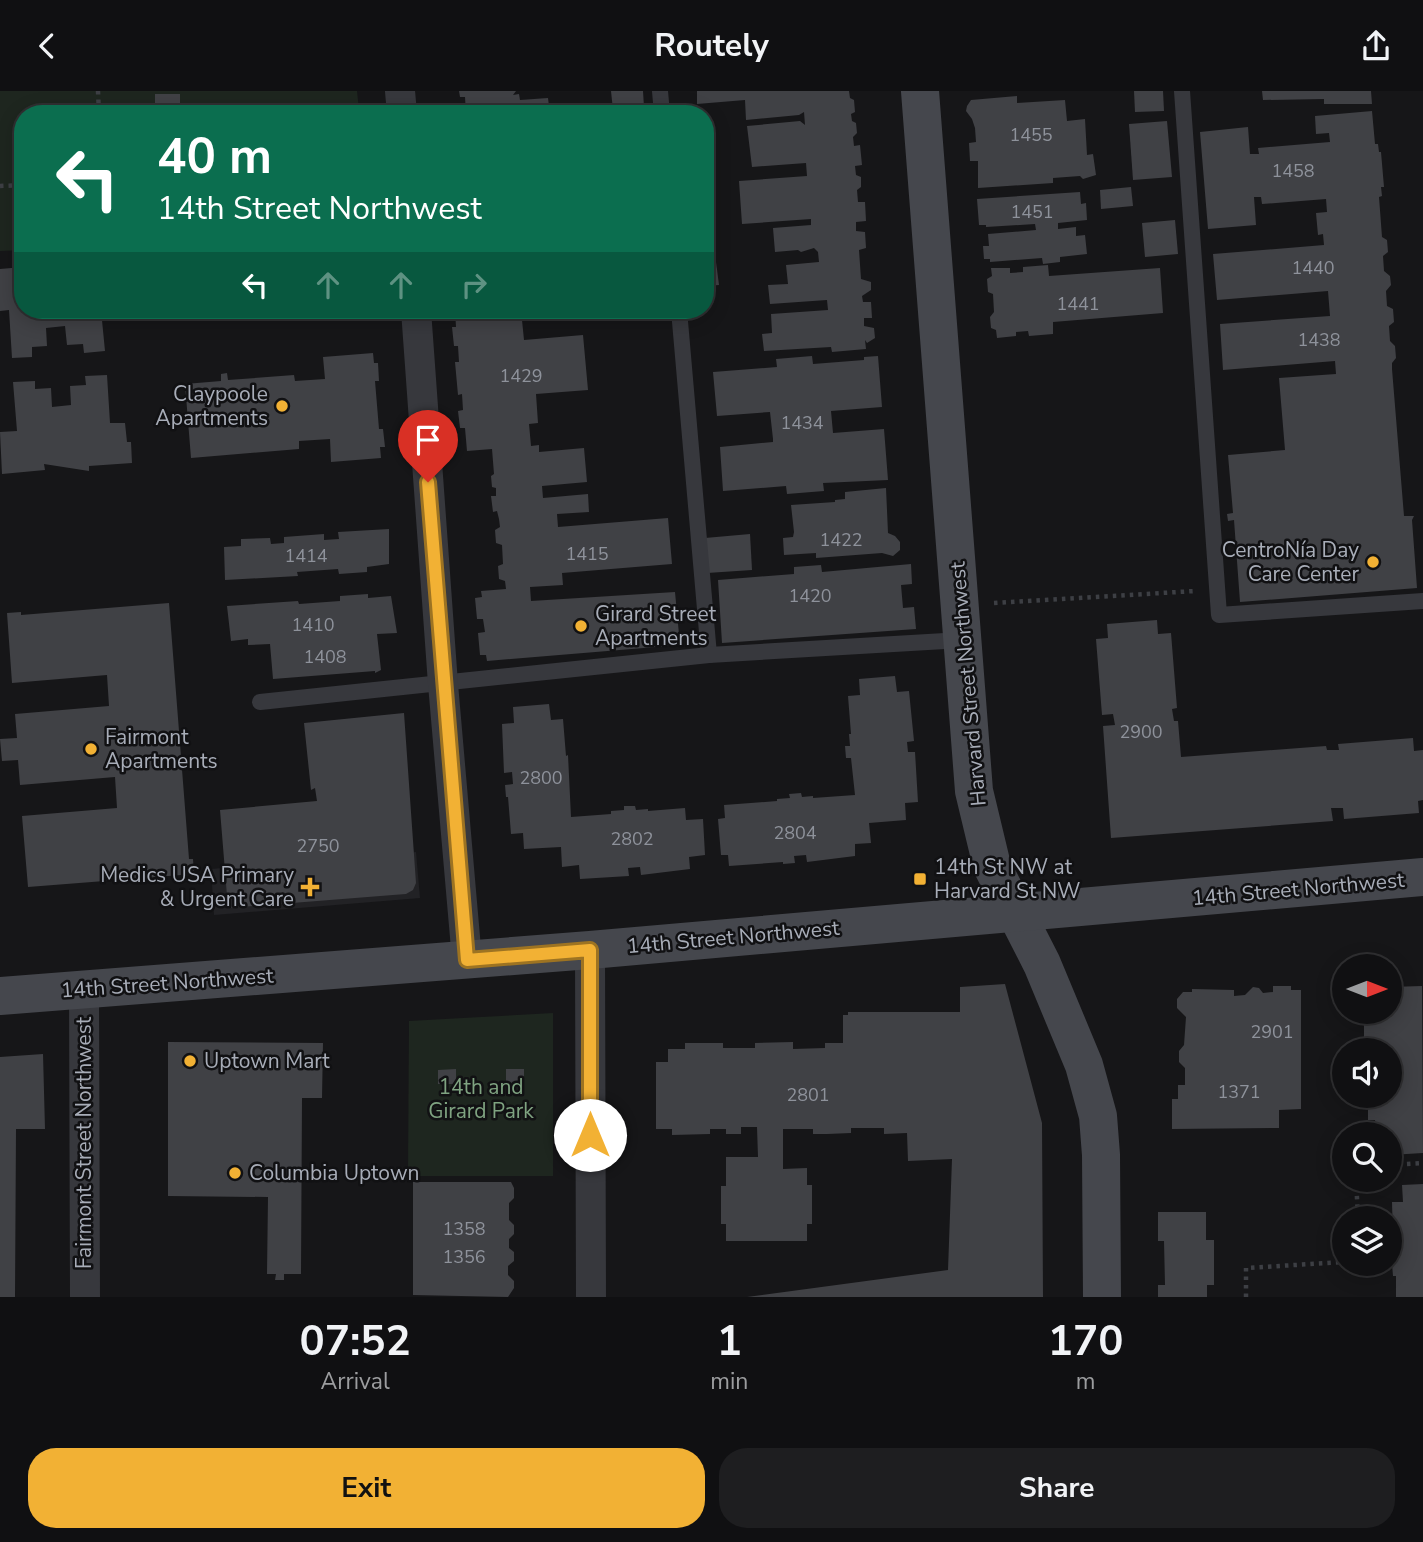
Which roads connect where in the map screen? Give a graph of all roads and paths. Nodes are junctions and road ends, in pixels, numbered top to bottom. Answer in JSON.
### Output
{"nodes":[{"id":1,"x":920,"y":91,"type":"edge"},
{"id":2,"x":1182,"y":91,"type":"edge"},
{"id":3,"x":417,"y":319,"type":"edge"},
{"id":4,"x":680,"y":319,"type":"edge"},
{"id":5,"x":1217,"y":589,"type":"junction"},
{"id":6,"x":1423,"y":601,"type":"edge"},
{"id":7,"x":961,"y":623,"type":"junction"},
{"id":8,"x":709,"y":655,"type":"junction"},
{"id":9,"x":443,"y":684,"type":"junction"},
{"id":10,"x":260,"y":702,"type":"dead end"},
{"id":11,"x":1423,"y":877,"type":"edge"},
{"id":12,"x":1015,"y":911,"type":"junction"},
{"id":13,"x":590,"y":950,"type":"junction"},
{"id":14,"x":467,"y":960,"type":"junction"},
{"id":15,"x":84,"y":989,"type":"junction"},
{"id":16,"x":0,"y":996,"type":"edge"},
{"id":17,"x":1423,"y":1163,"type":"edge"},
{"id":18,"x":1402,"y":1164,"type":"edge"},
{"id":19,"x":1332,"y":1263,"type":"edge"},
{"id":20,"x":85,"y":1297,"type":"edge"},
{"id":21,"x":591,"y":1297,"type":"edge"},
{"id":22,"x":1102,"y":1297,"type":"edge"},
{"id":23,"x":1246,"y":1297,"type":"edge"}],
"edges":[{"from":1,"to":7,"type":"main road","name":"Harvard Street Northwest"},
{"from":2,"to":5,"type":"lane"},
{"from":3,"to":9,"type":"street"},
{"from":4,"to":8,"type":"lane"},
{"from":5,"to":6,"type":"lane"},
{"from":5,"to":7,"type":"path"},
{"from":7,"to":8,"type":"lane"},
{"from":7,"to":12,"type":"main road","name":"Harvard Street Northwest"},
{"from":8,"to":9,"type":"lane"},
{"from":9,"to":10,"type":"lane"},
{"from":9,"to":14,"type":"street"},
{"from":11,"to":12,"type":"main road","name":"14th Street Northwest"},
{"from":12,"to":13,"type":"main road","name":"14th Street Northwest"},
{"from":12,"to":22,"type":"main road","name":"Harvard Street Northwest"},
{"from":13,"to":14,"type":"main road","name":"14th Street Northwest"},
{"from":13,"to":21,"type":"street"},
{"from":14,"to":15,"type":"main road","name":"14th Street Northwest"},
{"from":15,"to":16,"type":"main road","name":"14th Street Northwest"},
{"from":15,"to":20,"type":"street","name":"Fairmont Street Northwest"},
{"from":17,"to":18,"type":"path"},
{"from":19,"to":23,"type":"path"}]}
